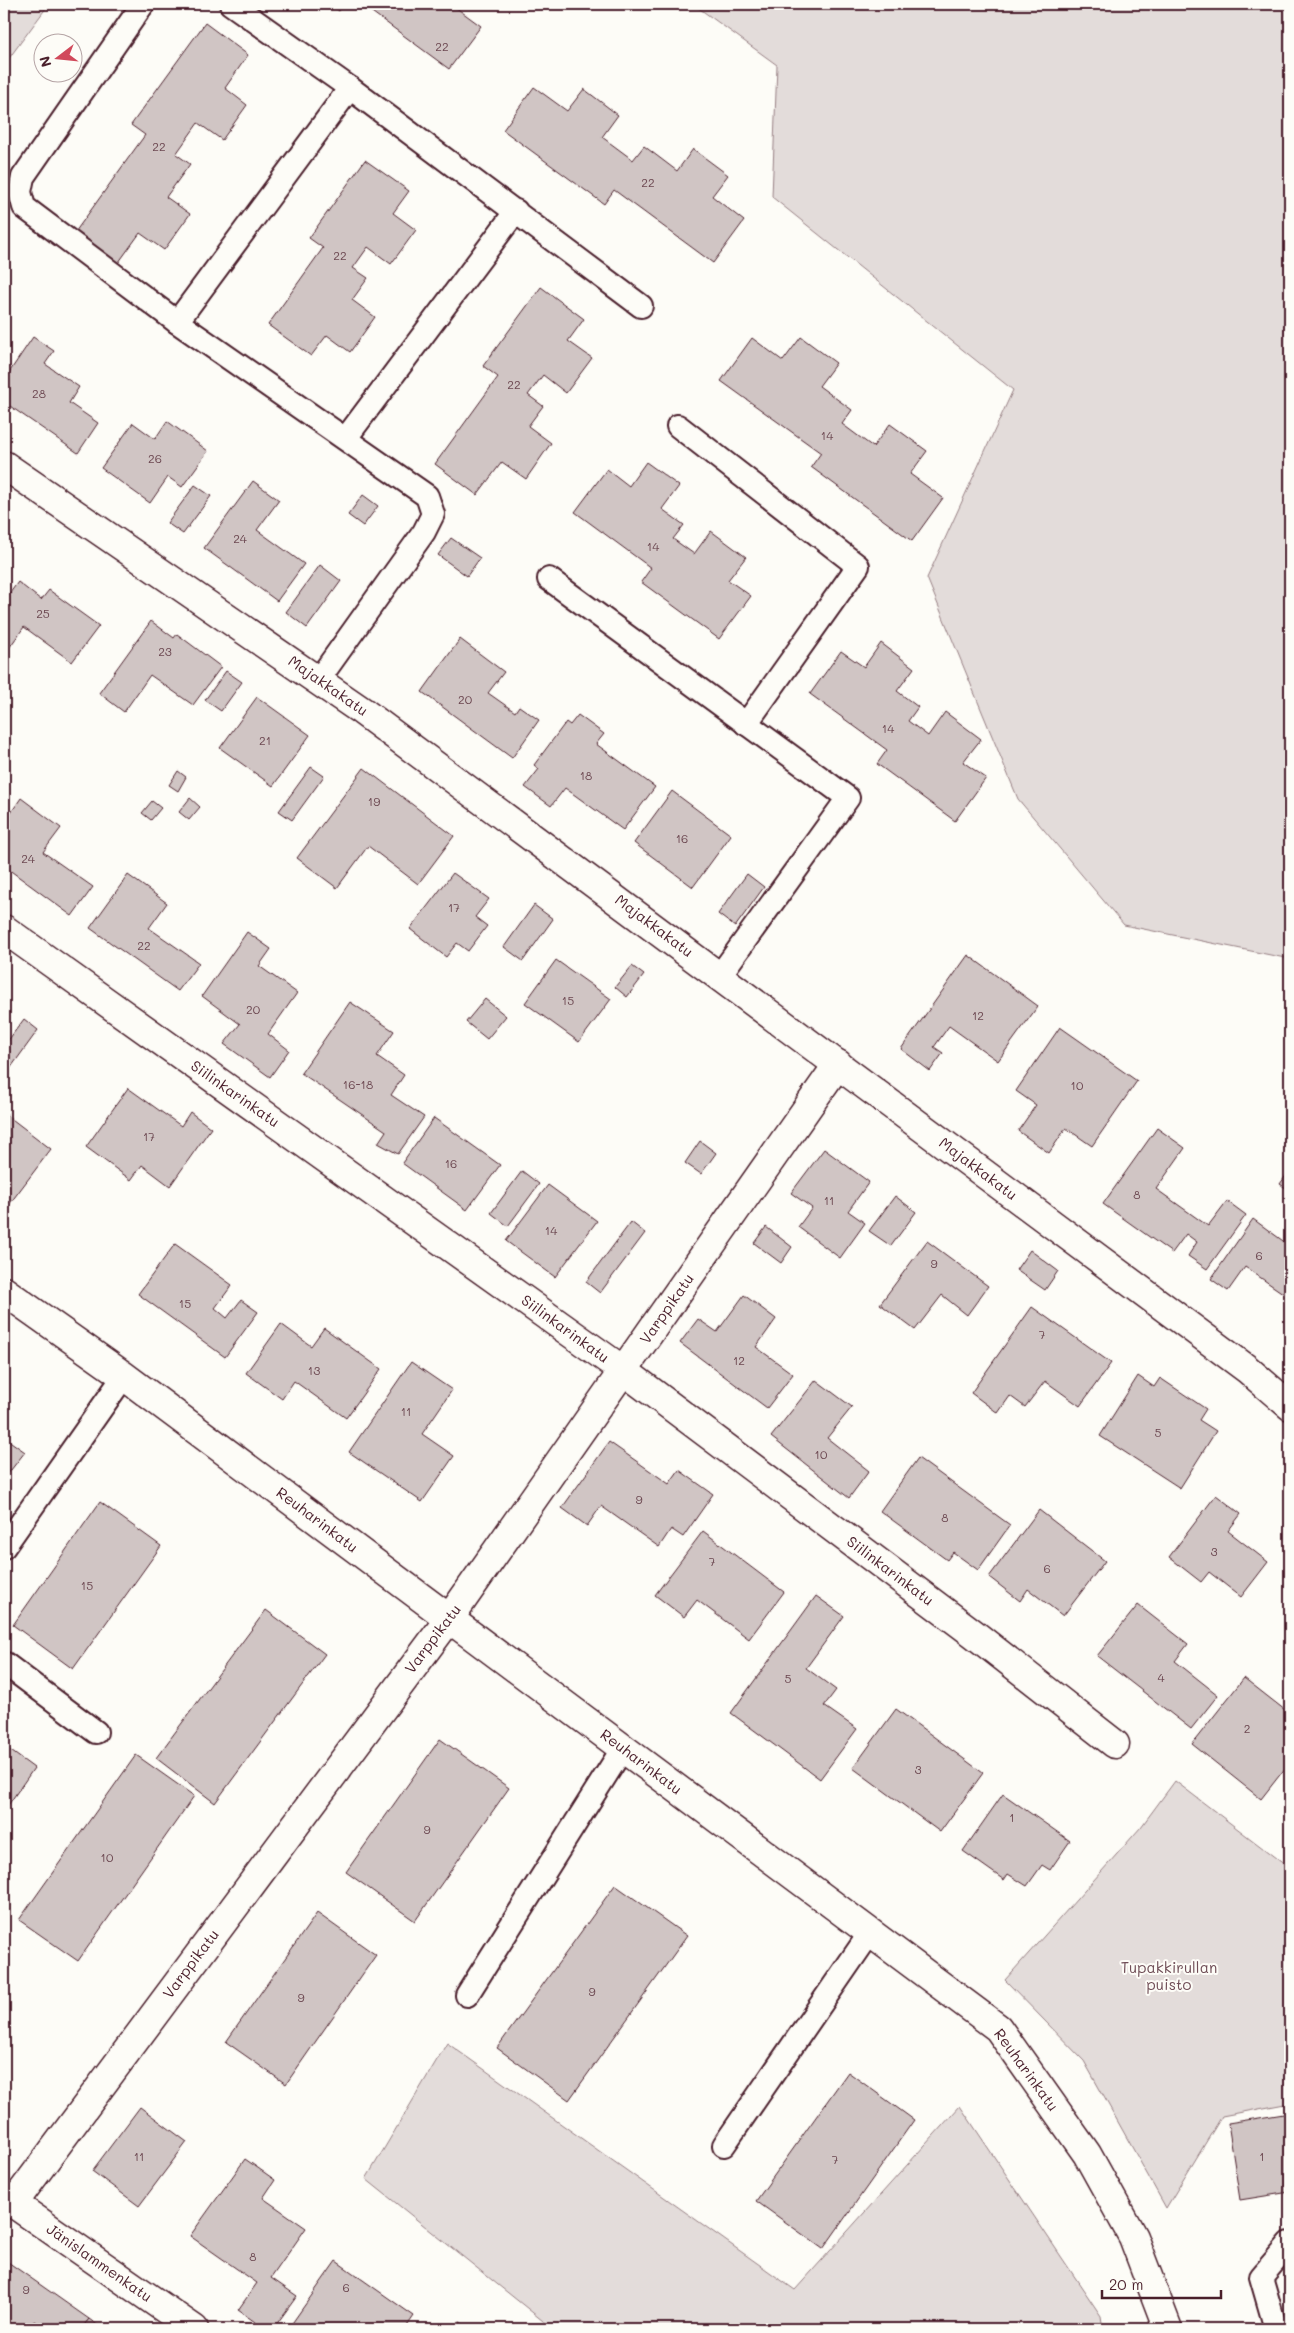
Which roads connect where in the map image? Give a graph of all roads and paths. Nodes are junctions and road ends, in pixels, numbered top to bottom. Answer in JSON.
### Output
{"nodes":[{"id":1,"x":143,"y":4,"type":"edge"},
{"id":2,"x":231,"y":4,"type":"edge"},
{"id":3,"x":350,"y":88,"type":"junction"},
{"id":4,"x":516,"y":211,"type":"junction"},
{"id":5,"x":641,"y":306,"type":"dead end"},
{"id":6,"x":177,"y":322,"type":"junction"},
{"id":7,"x":678,"y":426,"type":"dead end"},
{"id":8,"x":346,"y":438,"type":"junction"},
{"id":9,"x":4,"y":465,"type":"edge"},
{"id":10,"x":549,"y":579,"type":"dead end"},
{"id":11,"x":319,"y":679,"type":"junction"},
{"id":12,"x":746,"y":724,"type":"junction"},
{"id":13,"x":4,"y":929,"type":"edge"},
{"id":14,"x":720,"y":975,"type":"junction"},
{"id":15,"x":838,"y":1064,"type":"junction"},
{"id":16,"x":4,"y":1291,"type":"edge"},
{"id":17,"x":624,"y":1371,"type":"junction"},
{"id":18,"x":124,"y":1376,"type":"junction"},
{"id":19,"x":1290,"y":1406,"type":"edge"},
{"id":20,"x":4,"y":1547,"type":"edge"},
{"id":21,"x":449,"y":1619,"type":"junction"},
{"id":22,"x":4,"y":1663,"type":"edge"},
{"id":23,"x":96,"y":1732,"type":"dead end"},
{"id":24,"x":1115,"y":1744,"type":"dead end"},
{"id":25,"x":623,"y":1748,"type":"junction"},
{"id":26,"x":870,"y":1933,"type":"junction"},
{"id":27,"x":467,"y":1995,"type":"dead end"},
{"id":28,"x":724,"y":2145,"type":"dead end"},
{"id":29,"x":8,"y":2200,"type":"edge"},
{"id":30,"x":1290,"y":2243,"type":"edge"},
{"id":31,"x":194,"y":2329,"type":"edge"},
{"id":32,"x":1168,"y":2329,"type":"edge"},
{"id":33,"x":1276,"y":2329,"type":"edge"}],
"edges":[{"from":1,"to":6,"type":"lane"},
{"from":2,"to":3,"type":"lane"},
{"from":3,"to":4,"type":"lane"},
{"from":3,"to":6,"type":"lane"},
{"from":4,"to":5,"type":"lane"},
{"from":4,"to":8,"type":"lane"},
{"from":6,"to":8,"type":"lane"},
{"from":7,"to":12,"type":"lane"},
{"from":8,"to":11,"type":"lane"},
{"from":9,"to":11,"type":"street","name":"Majakkakatu"},
{"from":10,"to":12,"type":"lane"},
{"from":11,"to":14,"type":"street","name":"Majakkakatu"},
{"from":12,"to":14,"type":"lane"},
{"from":13,"to":17,"type":"street","name":"Siilinkarinkatu"},
{"from":14,"to":15,"type":"street","name":"Majakkakatu"},
{"from":15,"to":17,"type":"street","name":"Varppikatu"},
{"from":15,"to":19,"type":"street","name":"Majakkakatu"},
{"from":16,"to":18,"type":"street","name":"Reuharinkatu"},
{"from":17,"to":21,"type":"street","name":"Varppikatu"},
{"from":17,"to":24,"type":"street","name":"Siilinkarinkatu"},
{"from":18,"to":20,"type":"lane"},
{"from":18,"to":21,"type":"street","name":"Reuharinkatu"},
{"from":21,"to":25,"type":"street","name":"Reuharinkatu"},
{"from":21,"to":29,"type":"street","name":"Varppikatu"},
{"from":22,"to":23,"type":"lane"},
{"from":25,"to":26,"type":"street","name":"Reuharinkatu"},
{"from":25,"to":27,"type":"lane"},
{"from":26,"to":28,"type":"lane"},
{"from":26,"to":32,"type":"street","name":"Reuharinkatu"},
{"from":29,"to":31,"type":"street","name":"Jänislammenkatu"},
{"from":30,"to":33,"type":"lane"}]}
